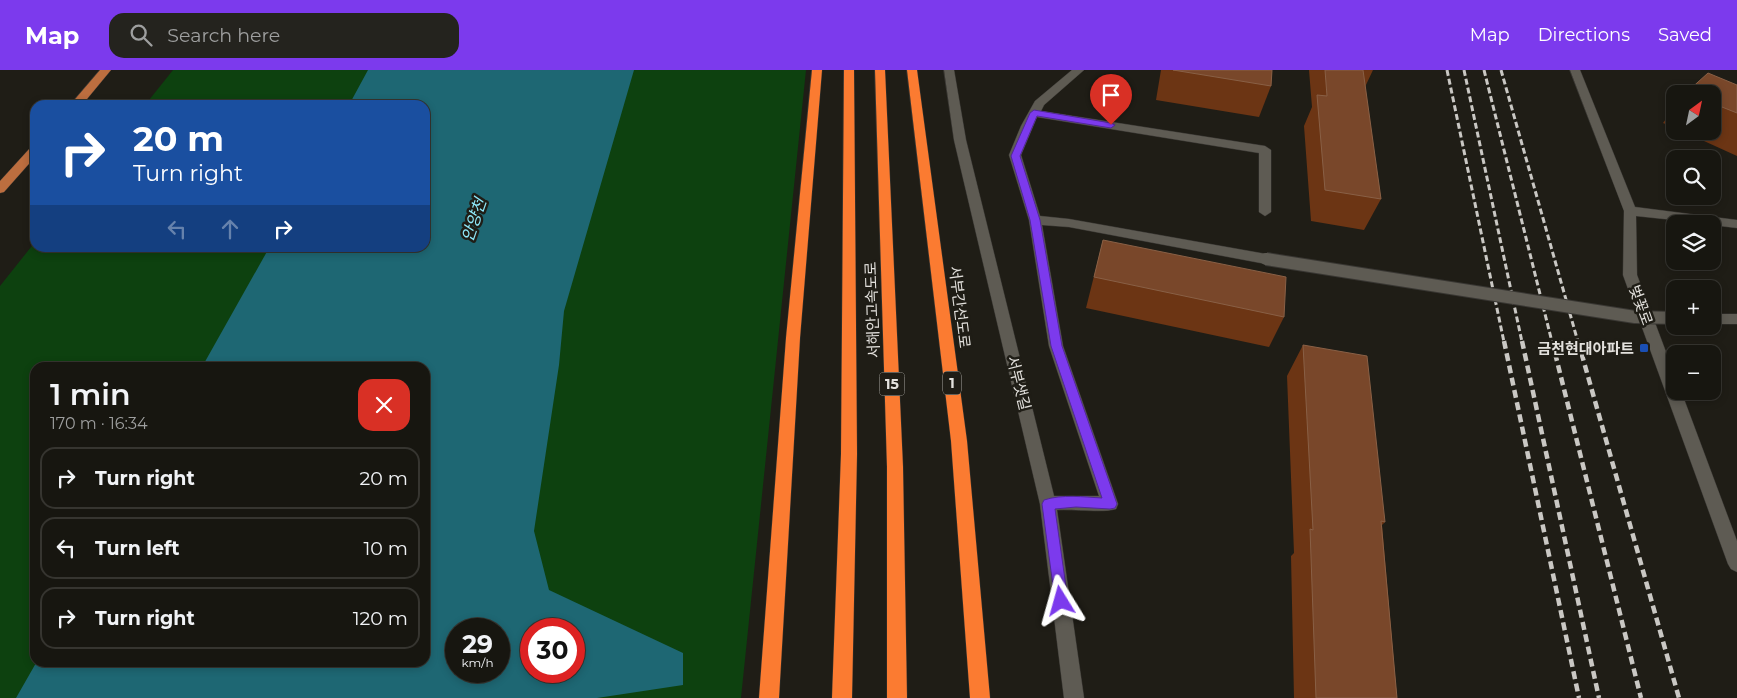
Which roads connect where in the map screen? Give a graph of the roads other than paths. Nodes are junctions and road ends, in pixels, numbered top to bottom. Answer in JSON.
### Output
{"nodes":[{"id":1,"x":106,"y":70,"type":"edge"},
{"id":2,"x":817,"y":70,"type":"edge"},
{"id":3,"x":849,"y":70,"type":"edge"},
{"id":4,"x":880,"y":70,"type":"edge"},
{"id":5,"x":912,"y":70,"type":"edge"},
{"id":6,"x":949,"y":70,"type":"edge"},
{"id":7,"x":1079,"y":70,"type":"edge"},
{"id":8,"x":1575,"y":70,"type":"edge"},
{"id":9,"x":80,"y":100,"type":"edge"},
{"id":10,"x":1034,"y":113,"type":"junction"},
{"id":11,"x":30,"y":156,"type":"edge"},
{"id":12,"x":0,"y":189,"type":"edge"},
{"id":13,"x":1630,"y":211,"type":"junction"},
{"id":14,"x":1265,"y":212,"type":"dead end"},
{"id":15,"x":1035,"y":220,"type":"junction"},
{"id":16,"x":1737,"y":224,"type":"edge"},
{"id":17,"x":1666,"y":318,"type":"edge"},
{"id":18,"x":1721,"y":319,"type":"edge"},
{"id":19,"x":1736,"y":319,"type":"edge"},
{"id":20,"x":1048,"y":504,"type":"junction"},
{"id":21,"x":1737,"y":564,"type":"edge"},
{"id":22,"x":769,"y":698,"type":"edge"},
{"id":23,"x":842,"y":698,"type":"edge"},
{"id":24,"x":897,"y":698,"type":"edge"},
{"id":25,"x":980,"y":698,"type":"edge"},
{"id":26,"x":1074,"y":698,"type":"edge"}],
"edges":[{"from":1,"to":9,"type":"main road"},
{"from":2,"to":22,"type":"highway"},
{"from":3,"to":23,"type":"highway","name":"서해안고속도로"},
{"from":4,"to":24,"type":"highway","name":"서해안고속도로","number":"15"},
{"from":5,"to":25,"type":"highway","name":"서부간선도로","number":"1"},
{"from":6,"to":20,"type":"street","name":"서부샛길"},
{"from":7,"to":10,"type":"street"},
{"from":8,"to":13,"type":"street","name":"벚꽃로"},
{"from":10,"to":14,"type":"street"},
{"from":10,"to":15,"type":"street"},
{"from":11,"to":12,"type":"main road"},
{"from":13,"to":16,"type":"street"},
{"from":13,"to":21,"type":"street","name":"벚꽃로"},
{"from":15,"to":17,"type":"street","bridge":true},
{"from":15,"to":20,"type":"street"},
{"from":18,"to":19,"type":"street"},
{"from":20,"to":26,"type":"street","name":"서부샛길"}]}
